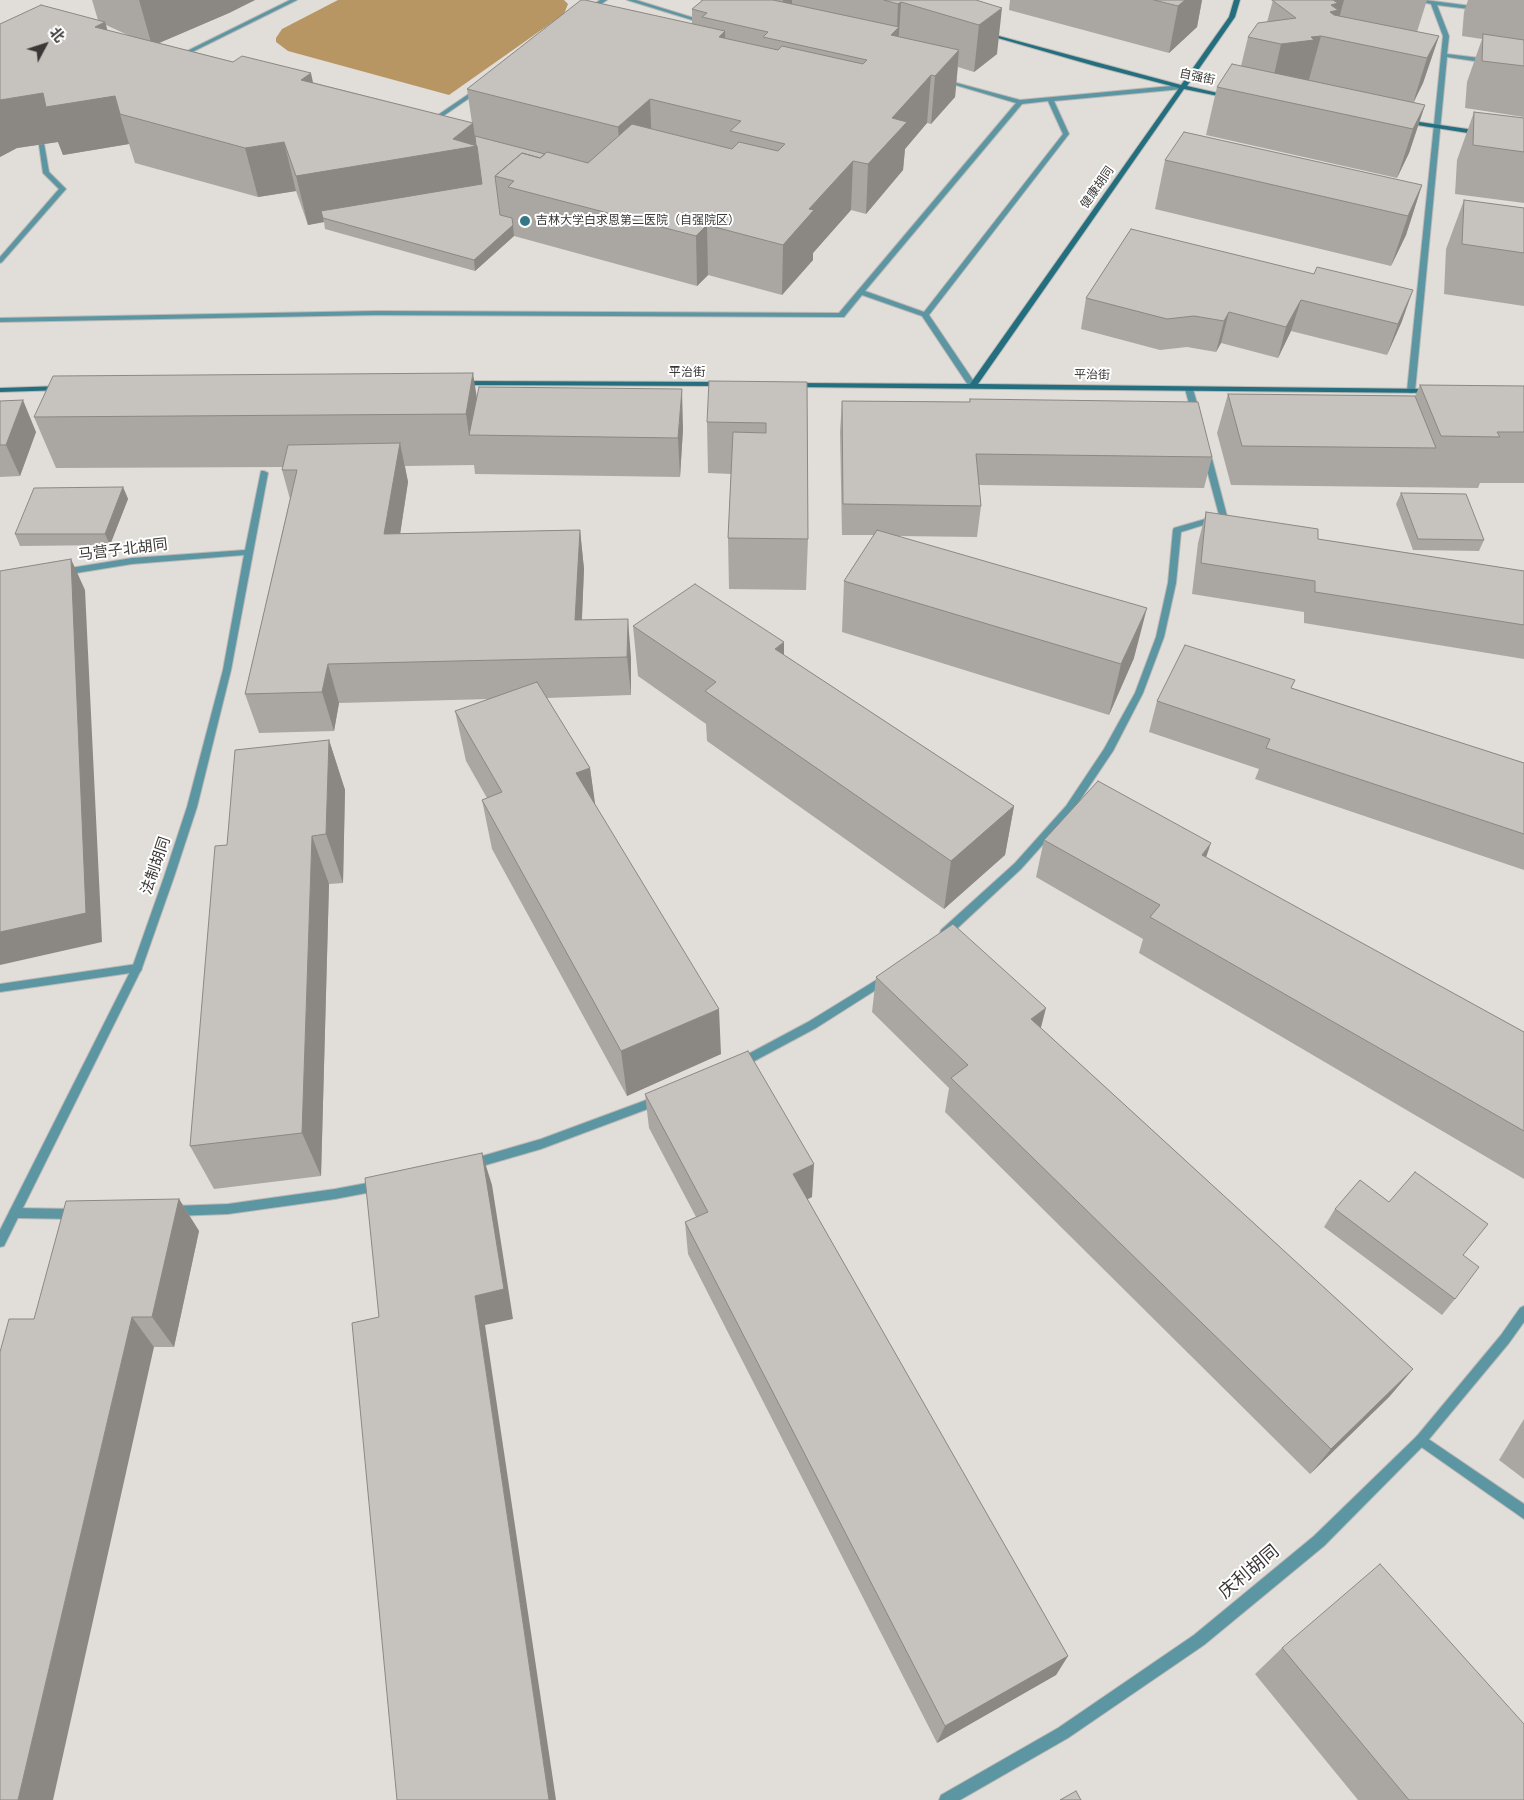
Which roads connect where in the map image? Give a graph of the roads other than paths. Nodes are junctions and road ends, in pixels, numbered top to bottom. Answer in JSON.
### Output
{"nodes":[{"id":1,"x":294,"y":0,"type":"edge"},
{"id":2,"x":604,"y":0,"type":"edge"},
{"id":3,"x":630,"y":0,"type":"edge"},
{"id":4,"x":1237,"y":0,"type":"edge"},
{"id":5,"x":1415,"y":0,"type":"edge"},
{"id":6,"x":1433,"y":3,"type":"junction"},
{"id":7,"x":1488,"y":9,"type":"dead end"},
{"id":8,"x":580,"y":17,"type":"edge"},
{"id":9,"x":707,"y":23,"type":"dead end"},
{"id":10,"x":976,"y":30,"type":"edge"},
{"id":11,"x":1444,"y":55,"type":"junction"},
{"id":12,"x":168,"y":58,"type":"edge"},
{"id":13,"x":176,"y":58,"type":"junction"},
{"id":14,"x":186,"y":60,"type":"edge"},
{"id":15,"x":1498,"y":62,"type":"edge"},
{"id":16,"x":935,"y":77,"type":"edge"},
{"id":17,"x":487,"y":84,"type":"edge"},
{"id":18,"x":1182,"y":87,"type":"junction"},
{"id":19,"x":1234,"y":98,"type":"edge"},
{"id":20,"x":1051,"y":100,"type":"junction"},
{"id":21,"x":1020,"y":102,"type":"junction"},
{"id":22,"x":423,"y":120,"type":"edge"},
{"id":23,"x":1399,"y":122,"type":"edge"},
{"id":24,"x":38,"y":124,"type":"edge"},
{"id":25,"x":1438,"y":127,"type":"junction"},
{"id":26,"x":1486,"y":133,"type":"edge"},
{"id":27,"x":0,"y":261,"type":"edge"},
{"id":28,"x":861,"y":292,"type":"junction"},
{"id":29,"x":925,"y":315,"type":"junction"},
{"id":30,"x":0,"y":320,"type":"edge"},
{"id":31,"x":451,"y":383,"type":"edge"},
{"id":32,"x":729,"y":384,"type":"edge"},
{"id":33,"x":787,"y":385,"type":"edge"},
{"id":34,"x":973,"y":386,"type":"junction"},
{"id":35,"x":66,"y":388,"type":"edge"},
{"id":36,"x":1189,"y":389,"type":"junction"},
{"id":37,"x":0,"y":390,"type":"edge"},
{"id":38,"x":1411,"y":391,"type":"junction"},
{"id":39,"x":1439,"y":391,"type":"edge"},
{"id":40,"x":1199,"y":425,"type":"edge"},
{"id":41,"x":1204,"y":443,"type":"edge"},
{"id":42,"x":264,"y":473,"type":"edge"},
{"id":43,"x":249,"y":552,"type":"junction"},
{"id":44,"x":51,"y":574,"type":"edge"},
{"id":45,"x":934,"y":941,"type":"edge"},
{"id":46,"x":137,"y":968,"type":"junction"},
{"id":47,"x":894,"y":971,"type":"edge"},
{"id":48,"x":0,"y":988,"type":"edge"},
{"id":49,"x":729,"y":1070,"type":"edge"},
{"id":50,"x":665,"y":1098,"type":"edge"},
{"id":51,"x":458,"y":1168,"type":"edge"},
{"id":52,"x":392,"y":1183,"type":"edge"},
{"id":53,"x":160,"y":1212,"type":"edge"},
{"id":54,"x":15,"y":1213,"type":"junction"},
{"id":55,"x":82,"y":1214,"type":"edge"},
{"id":56,"x":0,"y":1242,"type":"edge"},
{"id":57,"x":1524,"y":1312,"type":"edge"},
{"id":58,"x":1421,"y":1440,"type":"junction"},
{"id":59,"x":1524,"y":1512,"type":"edge"},
{"id":60,"x":946,"y":1800,"type":"edge"}],
"edges":[{"from":1,"to":13,"type":"street"},
{"from":2,"to":8,"type":"street"},
{"from":3,"to":9,"type":"street"},
{"from":4,"to":18,"type":"street","name":"健康胡同"},
{"from":5,"to":6,"type":"street"},
{"from":6,"to":7,"type":"street"},
{"from":6,"to":11,"type":"street"},
{"from":10,"to":18,"type":"street","name":"自强街"},
{"from":11,"to":15,"type":"street"},
{"from":11,"to":25,"type":"street"},
{"from":12,"to":13,"type":"street"},
{"from":13,"to":14,"type":"street"},
{"from":16,"to":21,"type":"street"},
{"from":17,"to":22,"type":"street"},
{"from":18,"to":19,"type":"street","name":"自强街"},
{"from":18,"to":20,"type":"street"},
{"from":18,"to":34,"type":"street","name":"健康胡同"},
{"from":20,"to":21,"type":"street"},
{"from":20,"to":29,"type":"street"},
{"from":21,"to":28,"type":"street"},
{"from":23,"to":25,"type":"street"},
{"from":24,"to":27,"type":"street"},
{"from":25,"to":26,"type":"street"},
{"from":25,"to":38,"type":"street"},
{"from":28,"to":29,"type":"street"},
{"from":28,"to":30,"type":"street"},
{"from":29,"to":34,"type":"street"},
{"from":31,"to":32,"type":"street","name":"平治街"},
{"from":33,"to":34,"type":"street","name":"平治街"},
{"from":34,"to":36,"type":"street","name":"平治街"},
{"from":35,"to":37,"type":"street"},
{"from":36,"to":38,"type":"street","name":"平治街"},
{"from":36,"to":40,"type":"street"},
{"from":38,"to":39,"type":"street","name":"平治街"},
{"from":41,"to":45,"type":"street"},
{"from":42,"to":43,"type":"street","name":"法制胡同"},
{"from":43,"to":44,"type":"street","name":"马营子北胡同"},
{"from":43,"to":46,"type":"street","name":"法制胡同"},
{"from":46,"to":48,"type":"street"},
{"from":46,"to":54,"type":"street","name":"法制胡同"},
{"from":47,"to":49,"type":"street"},
{"from":50,"to":51,"type":"street"},
{"from":52,"to":53,"type":"street"},
{"from":54,"to":55,"type":"street"},
{"from":54,"to":56,"type":"street","name":"法制胡同"},
{"from":57,"to":58,"type":"street","name":"庆利胡同"},
{"from":58,"to":59,"type":"street"},
{"from":58,"to":60,"type":"street","name":"庆利胡同"}]}
